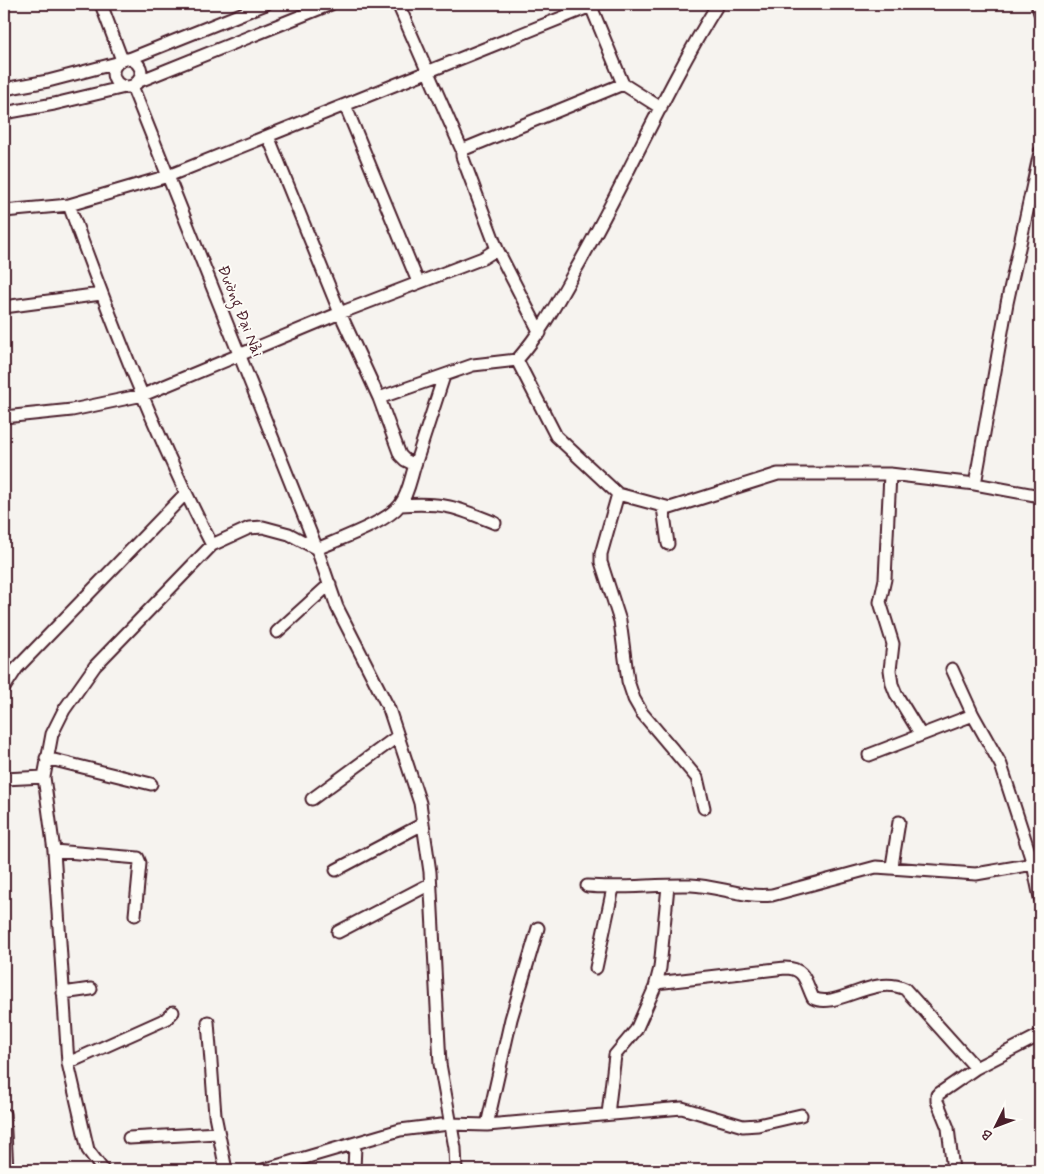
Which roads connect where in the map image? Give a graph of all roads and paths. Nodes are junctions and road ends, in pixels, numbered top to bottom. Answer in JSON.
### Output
{"nodes":[{"id":1,"x":101,"y":4,"type":"edge"},
{"id":2,"x":266,"y":4,"type":"edge"},
{"id":3,"x":332,"y":4,"type":"edge"},
{"id":4,"x":398,"y":4,"type":"edge"},
{"id":5,"x":592,"y":4,"type":"edge"},
{"id":6,"x":718,"y":4,"type":"edge"},
{"id":7,"x":1037,"y":4,"type":"edge"},
{"id":8,"x":1040,"y":13,"type":"edge"},
{"id":9,"x":123,"y":61,"type":"junction"},
{"id":10,"x":427,"y":73,"type":"junction"},
{"id":11,"x":623,"y":84,"type":"junction"},
{"id":12,"x":131,"y":85,"type":"junction"},
{"id":13,"x":4,"y":89,"type":"edge"},
{"id":14,"x":345,"y":105,"type":"junction"},
{"id":15,"x":661,"y":108,"type":"junction"},
{"id":16,"x":4,"y":113,"type":"edge"},
{"id":17,"x":268,"y":136,"type":"junction"},
{"id":18,"x":462,"y":150,"type":"junction"},
{"id":19,"x":1040,"y":152,"type":"edge"},
{"id":20,"x":168,"y":176,"type":"junction"},
{"id":21,"x":69,"y":205,"type":"junction"},
{"id":22,"x":4,"y":211,"type":"edge"},
{"id":23,"x":497,"y":249,"type":"junction"},
{"id":24,"x":418,"y":282,"type":"junction"},
{"id":25,"x":101,"y":294,"type":"junction"},
{"id":26,"x":4,"y":307,"type":"edge"},
{"id":27,"x":340,"y":313,"type":"junction"},
{"id":28,"x":540,"y":333,"type":"junction"},
{"id":29,"x":241,"y":356,"type":"junction"},
{"id":30,"x":517,"y":360,"type":"junction"},
{"id":31,"x":444,"y":376,"type":"junction"},
{"id":32,"x":143,"y":395,"type":"junction"},
{"id":33,"x":379,"y":398,"type":"junction"},
{"id":34,"x":4,"y":418,"type":"edge"},
{"id":35,"x":415,"y":465,"type":"junction"},
{"id":36,"x":890,"y":474,"type":"junction"},
{"id":37,"x":975,"y":484,"type":"junction"},
{"id":38,"x":185,"y":494,"type":"junction"},
{"id":39,"x":618,"y":494,"type":"junction"},
{"id":40,"x":1040,"y":496,"type":"edge"},
{"id":41,"x":400,"y":505,"type":"junction"},
{"id":42,"x":662,"y":507,"type":"junction"},
{"id":43,"x":495,"y":523,"type":"dead end"},
{"id":44,"x":668,"y":544,"type":"dead end"},
{"id":45,"x":212,"y":545,"type":"junction"},
{"id":46,"x":317,"y":548,"type":"junction"},
{"id":47,"x":330,"y":584,"type":"junction"},
{"id":48,"x":277,"y":632,"type":"dead end"},
{"id":49,"x":952,"y":669,"type":"dead end"},
{"id":50,"x":4,"y":688,"type":"edge"},
{"id":51,"x":973,"y":715,"type":"junction"},
{"id":52,"x":921,"y":735,"type":"junction"},
{"id":53,"x":398,"y":736,"type":"junction"},
{"id":54,"x":869,"y":755,"type":"dead end"},
{"id":55,"x":46,"y":758,"type":"junction"},
{"id":56,"x":44,"y":777,"type":"junction"},
{"id":57,"x":4,"y":779,"type":"edge"},
{"id":58,"x":151,"y":784,"type":"dead end"},
{"id":59,"x":312,"y":799,"type":"dead end"},
{"id":60,"x":704,"y":808,"type":"dead end"},
{"id":61,"x":899,"y":822,"type":"dead end"},
{"id":62,"x":423,"y":824,"type":"junction"},
{"id":63,"x":54,"y":851,"type":"junction"},
{"id":64,"x":1037,"y":861,"type":"edge"},
{"id":65,"x":892,"y":866,"type":"junction"},
{"id":66,"x":336,"y":870,"type":"dead end"},
{"id":67,"x":430,"y":884,"type":"junction"},
{"id":68,"x":587,"y":886,"type":"dead end"},
{"id":69,"x":668,"y":886,"type":"junction"},
{"id":70,"x":613,"y":888,"type":"junction"},
{"id":71,"x":1040,"y":898,"type":"edge"},
{"id":72,"x":135,"y":915,"type":"dead end"},
{"id":73,"x":538,"y":928,"type":"dead end"},
{"id":74,"x":338,"y":932,"type":"dead end"},
{"id":75,"x":596,"y":968,"type":"dead end"},
{"id":76,"x":656,"y":983,"type":"junction"},
{"id":77,"x":91,"y":989,"type":"dead end"},
{"id":78,"x":63,"y":993,"type":"junction"},
{"id":79,"x":173,"y":1012,"type":"dead end"},
{"id":80,"x":208,"y":1022,"type":"dead end"},
{"id":81,"x":1040,"y":1035,"type":"edge"},
{"id":82,"x":68,"y":1064,"type":"junction"},
{"id":83,"x":976,"y":1068,"type":"junction"},
{"id":84,"x":4,"y":1114,"type":"edge"},
{"id":85,"x":608,"y":1114,"type":"junction"},
{"id":86,"x":802,"y":1115,"type":"dead end"},
{"id":87,"x":449,"y":1124,"type":"junction"},
{"id":88,"x":487,"y":1125,"type":"junction"},
{"id":89,"x":218,"y":1134,"type":"junction"},
{"id":90,"x":130,"y":1138,"type":"dead end"},
{"id":91,"x":355,"y":1145,"type":"junction"},
{"id":92,"x":7,"y":1170,"type":"edge"},
{"id":93,"x":103,"y":1170,"type":"edge"},
{"id":94,"x":226,"y":1170,"type":"edge"},
{"id":95,"x":263,"y":1170,"type":"edge"},
{"id":96,"x":354,"y":1170,"type":"edge"},
{"id":97,"x":456,"y":1170,"type":"edge"},
{"id":98,"x":953,"y":1170,"type":"edge"}],
"edges":[{"from":1,"to":9,"type":"street"},
{"from":2,"to":9,"type":"street"},
{"from":3,"to":12,"type":"street"},
{"from":4,"to":10,"type":"street"},
{"from":5,"to":10,"type":"street"},
{"from":5,"to":11,"type":"street"},
{"from":6,"to":15,"type":"street"},
{"from":7,"to":8,"type":"street"},
{"from":9,"to":12,"type":"street"},
{"from":9,"to":12,"type":"street"},
{"from":9,"to":13,"type":"street"},
{"from":10,"to":14,"type":"street"},
{"from":10,"to":18,"type":"street"},
{"from":11,"to":15,"type":"street"},
{"from":11,"to":18,"type":"street"},
{"from":12,"to":16,"type":"street"},
{"from":12,"to":20,"type":"street","name":"Đường Đại Nải"},
{"from":14,"to":17,"type":"street"},
{"from":14,"to":24,"type":"street"},
{"from":15,"to":28,"type":"street"},
{"from":17,"to":20,"type":"street"},
{"from":17,"to":27,"type":"street"},
{"from":18,"to":23,"type":"street"},
{"from":19,"to":37,"type":"street"},
{"from":20,"to":21,"type":"street"},
{"from":20,"to":29,"type":"street","name":"Đường Đại Nải"},
{"from":21,"to":22,"type":"street"},
{"from":21,"to":25,"type":"street"},
{"from":23,"to":24,"type":"street"},
{"from":23,"to":28,"type":"street"},
{"from":24,"to":27,"type":"street"},
{"from":25,"to":26,"type":"street"},
{"from":25,"to":32,"type":"street"},
{"from":27,"to":29,"type":"street"},
{"from":27,"to":33,"type":"street"},
{"from":28,"to":30,"type":"street"},
{"from":29,"to":32,"type":"street"},
{"from":29,"to":46,"type":"street","name":"Đường Đại Nải"},
{"from":30,"to":31,"type":"street"},
{"from":30,"to":39,"type":"street"},
{"from":31,"to":33,"type":"street"},
{"from":31,"to":35,"type":"street"},
{"from":32,"to":34,"type":"street"},
{"from":32,"to":38,"type":"street"},
{"from":33,"to":35,"type":"street"},
{"from":35,"to":41,"type":"street"},
{"from":36,"to":37,"type":"street"},
{"from":36,"to":42,"type":"street"},
{"from":36,"to":52,"type":"street"},
{"from":37,"to":40,"type":"street"},
{"from":38,"to":45,"type":"street"},
{"from":38,"to":50,"type":"street"},
{"from":39,"to":42,"type":"street"},
{"from":39,"to":60,"type":"street"},
{"from":41,"to":43,"type":"street"},
{"from":41,"to":46,"type":"street"},
{"from":42,"to":44,"type":"street"},
{"from":45,"to":46,"type":"street"},
{"from":45,"to":55,"type":"street"},
{"from":46,"to":47,"type":"street","name":"Đường Đại Nải"},
{"from":47,"to":48,"type":"street"},
{"from":47,"to":53,"type":"street","name":"Đường Đại Nải"},
{"from":49,"to":51,"type":"street"},
{"from":51,"to":52,"type":"street"},
{"from":51,"to":64,"type":"street"},
{"from":52,"to":54,"type":"street"},
{"from":53,"to":59,"type":"street"},
{"from":53,"to":62,"type":"street","name":"Đường Đại Nải"},
{"from":55,"to":56,"type":"street"},
{"from":55,"to":58,"type":"street"},
{"from":56,"to":57,"type":"street"},
{"from":56,"to":63,"type":"street"},
{"from":61,"to":65,"type":"street"},
{"from":62,"to":66,"type":"street"},
{"from":62,"to":67,"type":"street","name":"Đường Đại Nải"},
{"from":63,"to":72,"type":"street"},
{"from":63,"to":78,"type":"street"},
{"from":64,"to":65,"type":"street"},
{"from":64,"to":71,"type":"street"},
{"from":65,"to":69,"type":"street"},
{"from":67,"to":74,"type":"street"},
{"from":67,"to":87,"type":"street","name":"Đường Đại Nải"},
{"from":68,"to":70,"type":"street"},
{"from":69,"to":70,"type":"street"},
{"from":69,"to":76,"type":"street"},
{"from":70,"to":75,"type":"street"},
{"from":73,"to":88,"type":"street"},
{"from":76,"to":83,"type":"street"},
{"from":76,"to":85,"type":"street"},
{"from":77,"to":78,"type":"street"},
{"from":78,"to":82,"type":"street"},
{"from":79,"to":82,"type":"street"},
{"from":80,"to":89,"type":"street"},
{"from":81,"to":83,"type":"street"},
{"from":82,"to":93,"type":"street"},
{"from":83,"to":98,"type":"street"},
{"from":84,"to":92,"type":"street"},
{"from":85,"to":86,"type":"street"},
{"from":85,"to":88,"type":"street"},
{"from":87,"to":88,"type":"street"},
{"from":87,"to":91,"type":"street"},
{"from":87,"to":97,"type":"street","name":"Đường Đại Nải"},
{"from":89,"to":90,"type":"street"},
{"from":89,"to":94,"type":"street"},
{"from":91,"to":95,"type":"street"},
{"from":91,"to":96,"type":"street"}]}
